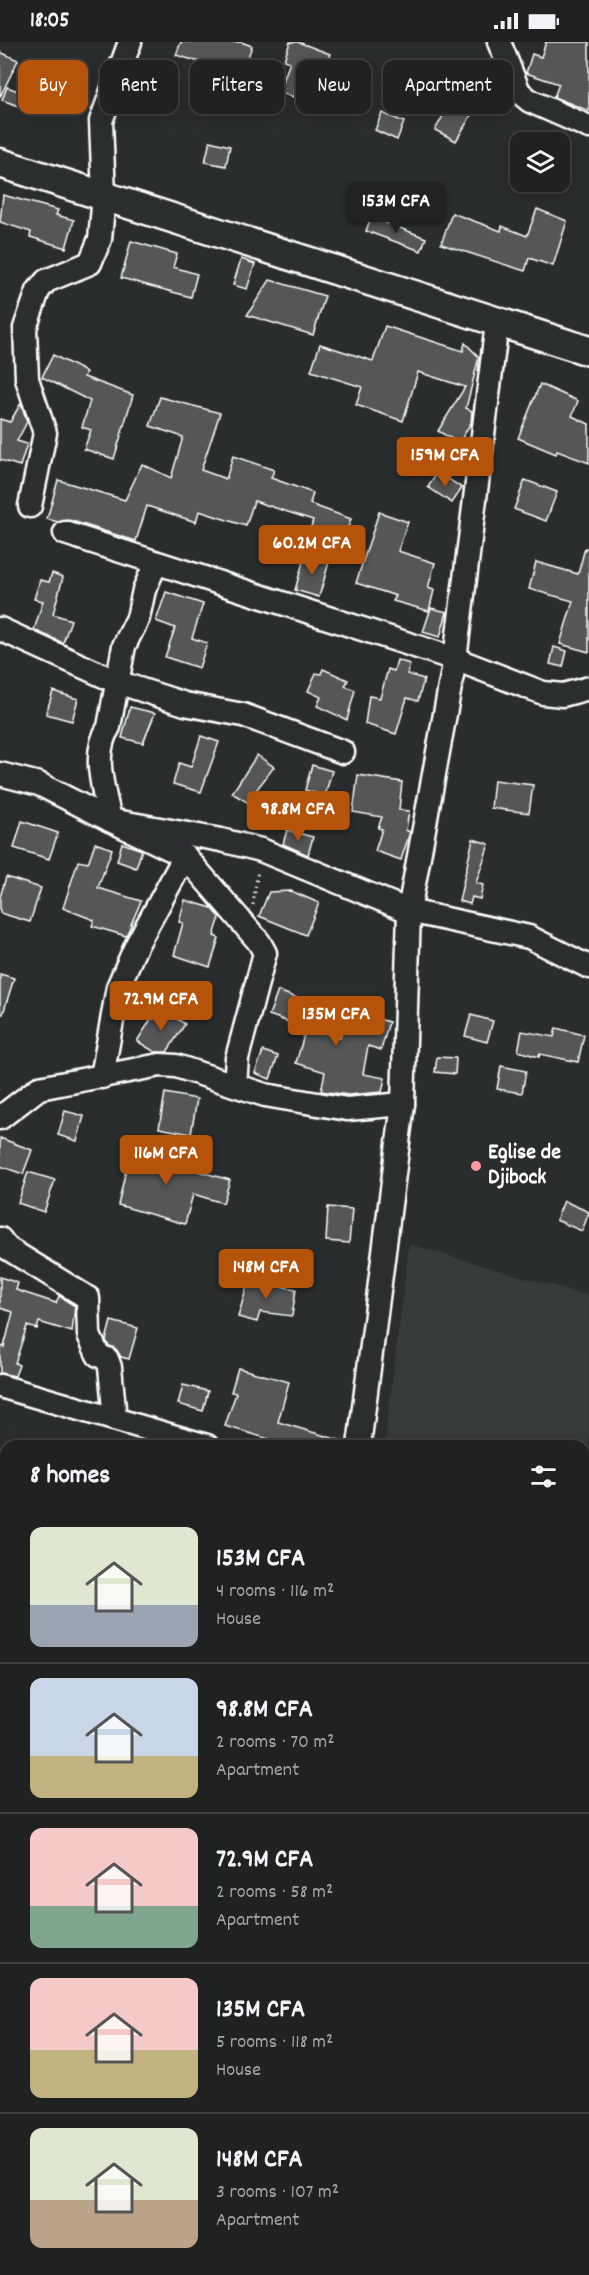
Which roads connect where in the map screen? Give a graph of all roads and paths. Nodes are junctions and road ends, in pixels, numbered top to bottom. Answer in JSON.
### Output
{"nodes":[{"id":1,"x":130,"y":42,"type":"edge"},
{"id":2,"x":499,"y":42,"type":"edge"},
{"id":3,"x":589,"y":127,"type":"edge"},
{"id":4,"x":0,"y":163,"type":"edge"},
{"id":5,"x":104,"y":196,"type":"junction"},
{"id":6,"x":497,"y":323,"type":"junction"},
{"id":7,"x":589,"y":351,"type":"edge"},
{"id":8,"x":30,"y":506,"type":"dead end"},
{"id":9,"x":65,"y":533,"type":"dead end"},
{"id":10,"x":156,"y":563,"type":"junction"},
{"id":11,"x":0,"y":629,"type":"edge"},
{"id":12,"x":455,"y":659,"type":"junction"},
{"id":13,"x":117,"y":682,"type":"junction"},
{"id":14,"x":589,"y":688,"type":"edge"},
{"id":15,"x":343,"y":752,"type":"dead end"},
{"id":16,"x":0,"y":774,"type":"edge"},
{"id":17,"x":110,"y":819,"type":"junction"},
{"id":18,"x":261,"y":850,"type":"junction"},
{"id":19,"x":185,"y":856,"type":"junction"},
{"id":20,"x":409,"y":911,"type":"junction"},
{"id":21,"x":246,"y":927,"type":"junction"},
{"id":22,"x":589,"y":967,"type":"edge"},
{"id":23,"x":102,"y":1077,"type":"junction"},
{"id":24,"x":235,"y":1085,"type":"junction"},
{"id":25,"x":403,"y":1104,"type":"junction"},
{"id":26,"x":0,"y":1118,"type":"edge"},
{"id":27,"x":0,"y":1239,"type":"edge"},
{"id":28,"x":0,"y":1386,"type":"edge"},
{"id":29,"x":115,"y":1419,"type":"junction"},
{"id":30,"x":187,"y":1440,"type":"edge"},
{"id":31,"x":360,"y":1440,"type":"edge"}],
"edges":[{"from":1,"to":5,"type":"street"},
{"from":2,"to":3,"type":"street"},
{"from":4,"to":5,"type":"main road"},
{"from":5,"to":6,"type":"main road"},
{"from":5,"to":8,"type":"street"},
{"from":6,"to":7,"type":"main road"},
{"from":6,"to":12,"type":"street"},
{"from":9,"to":10,"type":"street"},
{"from":10,"to":12,"type":"street"},
{"from":10,"to":13,"type":"street"},
{"from":11,"to":13,"type":"street"},
{"from":12,"to":14,"type":"street"},
{"from":12,"to":20,"type":"street"},
{"from":13,"to":15,"type":"street"},
{"from":13,"to":17,"type":"street"},
{"from":16,"to":17,"type":"street"},
{"from":17,"to":18,"type":"street"},
{"from":17,"to":19,"type":"street"},
{"from":18,"to":20,"type":"street"},
{"from":18,"to":21,"type":"path"},
{"from":19,"to":21,"type":"street"},
{"from":19,"to":23,"type":"street"},
{"from":20,"to":22,"type":"street"},
{"from":20,"to":25,"type":"street"},
{"from":21,"to":24,"type":"street"},
{"from":23,"to":24,"type":"street"},
{"from":23,"to":26,"type":"street"},
{"from":24,"to":25,"type":"street"},
{"from":25,"to":31,"type":"street"},
{"from":27,"to":29,"type":"street"},
{"from":28,"to":29,"type":"street"},
{"from":29,"to":30,"type":"street"}]}
